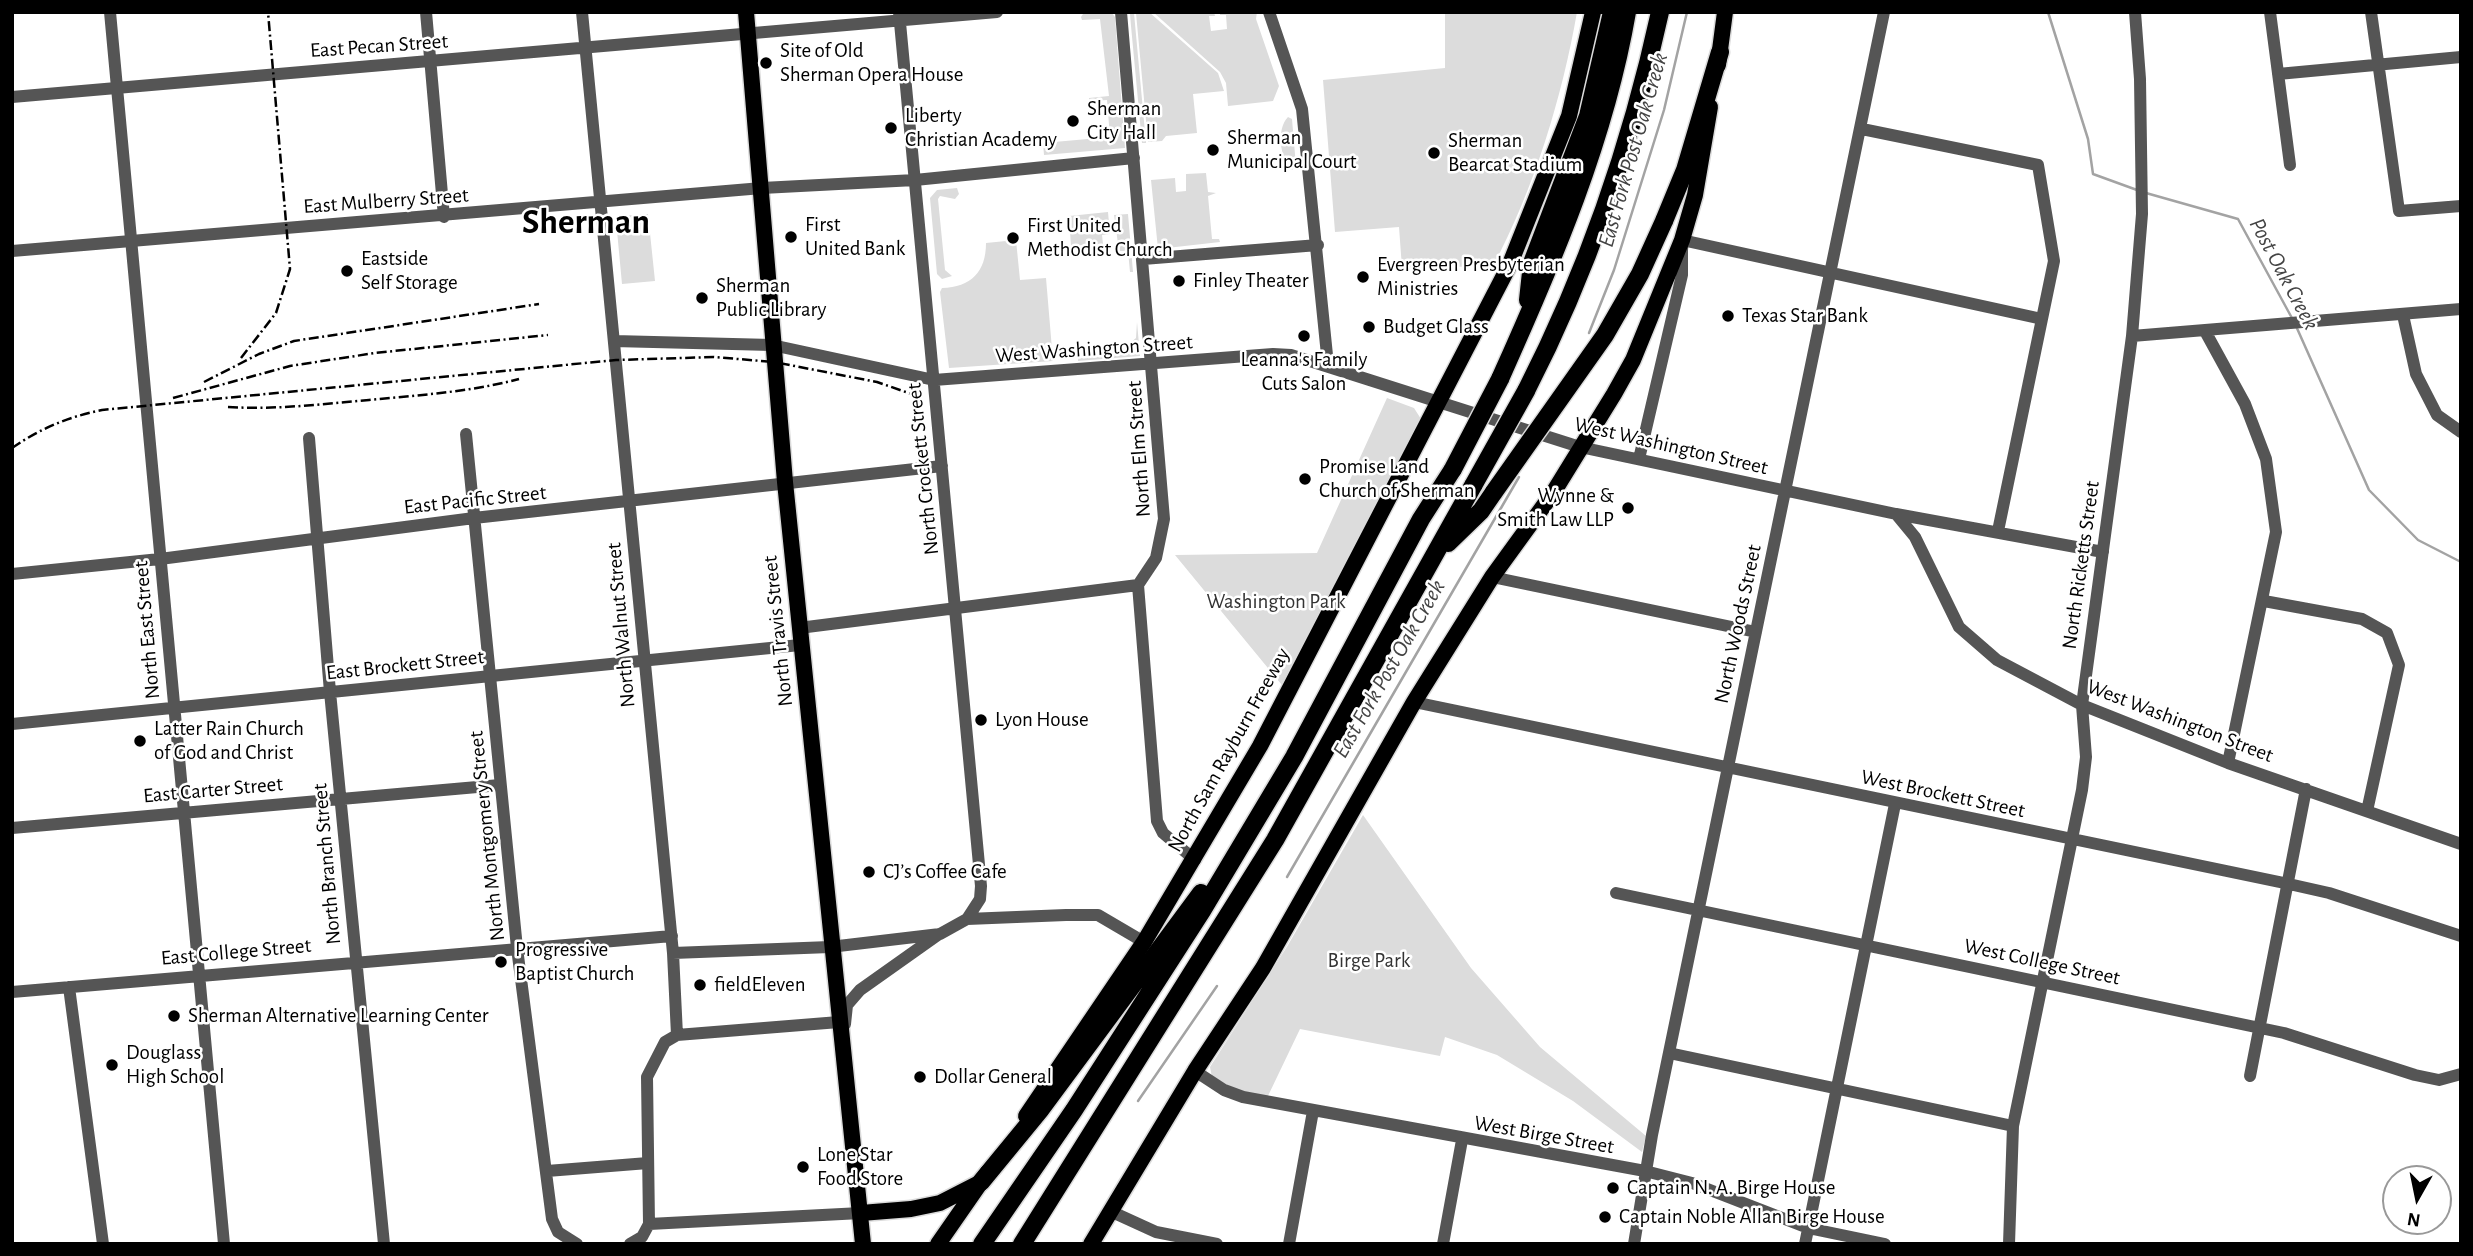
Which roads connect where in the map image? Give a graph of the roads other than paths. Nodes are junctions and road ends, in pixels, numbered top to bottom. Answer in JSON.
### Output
{"nodes":[{"id":1,"x":110,"y":12,"type":"edge"},
{"id":2,"x":426,"y":12,"type":"edge"},
{"id":3,"x":582,"y":12,"type":"edge"},
{"id":4,"x":746,"y":12,"type":"edge"},
{"id":5,"x":997,"y":12,"type":"edge"},
{"id":6,"x":1121,"y":12,"type":"edge"},
{"id":7,"x":1269,"y":12,"type":"edge"},
{"id":8,"x":1593,"y":12,"type":"edge"},
{"id":9,"x":1612,"y":12,"type":"edge"},
{"id":10,"x":1628,"y":12,"type":"edge"},
{"id":11,"x":1660,"y":12,"type":"edge"},
{"id":12,"x":1725,"y":12,"type":"edge"},
{"id":13,"x":1884,"y":12,"type":"edge"},
{"id":14,"x":2135,"y":12,"type":"edge"},
{"id":15,"x":2270,"y":12,"type":"edge"},
{"id":16,"x":2371,"y":12,"type":"edge"},
{"id":17,"x":900,"y":17,"type":"edge"},
{"id":18,"x":748,"y":33,"type":"junction"},
{"id":19,"x":585,"y":47,"type":"junction"},
{"id":20,"x":1720,"y":51,"type":"junction"},
{"id":21,"x":2461,"y":57,"type":"edge"},
{"id":22,"x":431,"y":62,"type":"junction"},
{"id":23,"x":2380,"y":66,"type":"junction"},
{"id":24,"x":2278,"y":74,"type":"junction"},
{"id":25,"x":116,"y":87,"type":"junction"},
{"id":26,"x":12,"y":97,"type":"edge"},
{"id":27,"x":1862,"y":128,"type":"junction"},
{"id":28,"x":1135,"y":158,"type":"junction"},
{"id":29,"x":2290,"y":165,"type":"dead end"},
{"id":30,"x":915,"y":180,"type":"junction"},
{"id":31,"x":762,"y":188,"type":"junction"},
{"id":32,"x":602,"y":203,"type":"junction"},
{"id":33,"x":2461,"y":206,"type":"edge"},
{"id":34,"x":444,"y":217,"type":"junction"},
{"id":35,"x":1682,"y":240,"type":"junction"},
{"id":36,"x":132,"y":241,"type":"junction"},
{"id":37,"x":1318,"y":245,"type":"junction"},
{"id":38,"x":12,"y":251,"type":"edge"},
{"id":39,"x":1143,"y":258,"type":"junction"},
{"id":40,"x":1831,"y":271,"type":"junction"},
{"id":41,"x":2461,"y":309,"type":"edge"},
{"id":42,"x":2403,"y":314,"type":"junction"},
{"id":43,"x":2042,"y":319,"type":"junction"},
{"id":44,"x":1525,"y":321,"type":"junction"},
{"id":45,"x":2205,"y":331,"type":"junction"},
{"id":46,"x":2132,"y":336,"type":"junction"},
{"id":47,"x":614,"y":341,"type":"junction"},
{"id":48,"x":772,"y":345,"type":"junction"},
{"id":49,"x":1152,"y":363,"type":"junction"},
{"id":50,"x":1328,"y":365,"type":"junction"},
{"id":51,"x":934,"y":380,"type":"junction"},
{"id":52,"x":1437,"y":403,"type":"junction"},
{"id":53,"x":2461,"y":432,"type":"edge"},
{"id":54,"x":466,"y":435,"type":"dead end"},
{"id":55,"x":309,"y":438,"type":"dead end"},
{"id":56,"x":1581,"y":446,"type":"junction"},
{"id":57,"x":1639,"y":459,"type":"junction"},
{"id":58,"x":942,"y":466,"type":"junction"},
{"id":59,"x":785,"y":482,"type":"junction"},
{"id":60,"x":1785,"y":491,"type":"junction"},
{"id":61,"x":629,"y":503,"type":"junction"},
{"id":62,"x":1896,"y":514,"type":"junction"},
{"id":63,"x":474,"y":518,"type":"junction"},
{"id":64,"x":1998,"y":531,"type":"junction"},
{"id":65,"x":318,"y":538,"type":"junction"},
{"id":66,"x":2103,"y":552,"type":"junction"},
{"id":67,"x":1435,"y":555,"type":"junction"},
{"id":68,"x":160,"y":559,"type":"junction"},
{"id":69,"x":12,"y":574,"type":"edge"},
{"id":70,"x":1492,"y":577,"type":"junction"},
{"id":71,"x":1138,"y":585,"type":"junction"},
{"id":72,"x":2264,"y":601,"type":"junction"},
{"id":73,"x":956,"y":606,"type":"junction"},
{"id":74,"x":799,"y":628,"type":"junction"},
{"id":75,"x":1756,"y":632,"type":"junction"},
{"id":76,"x":800,"y":645,"type":"junction"},
{"id":77,"x":643,"y":662,"type":"junction"},
{"id":78,"x":490,"y":676,"type":"junction"},
{"id":79,"x":330,"y":692,"type":"junction"},
{"id":80,"x":1414,"y":702,"type":"junction"},
{"id":81,"x":2082,"y":705,"type":"junction"},
{"id":82,"x":174,"y":708,"type":"junction"},
{"id":83,"x":12,"y":724,"type":"edge"},
{"id":84,"x":2228,"y":763,"type":"junction"},
{"id":85,"x":1728,"y":769,"type":"junction"},
{"id":86,"x":500,"y":785,"type":"junction"},
{"id":87,"x":2306,"y":789,"type":"junction"},
{"id":88,"x":341,"y":799,"type":"junction"},
{"id":89,"x":1895,"y":804,"type":"junction"},
{"id":90,"x":185,"y":811,"type":"junction"},
{"id":91,"x":2367,"y":811,"type":"junction"},
{"id":92,"x":1258,"y":817,"type":"junction"},
{"id":93,"x":12,"y":828,"type":"edge"},
{"id":94,"x":2071,"y":840,"type":"junction"},
{"id":95,"x":2461,"y":844,"type":"edge"},
{"id":96,"x":1195,"y":860,"type":"junction"},
{"id":97,"x":2289,"y":884,"type":"junction"},
{"id":98,"x":1616,"y":893,"type":"dead end"},
{"id":99,"x":1698,"y":910,"type":"junction"},
{"id":100,"x":967,"y":919,"type":"junction"},
{"id":101,"x":940,"y":934,"type":"junction"},
{"id":102,"x":672,"y":936,"type":"junction"},
{"id":103,"x":2461,"y":936,"type":"edge"},
{"id":104,"x":1144,"y":942,"type":"junction"},
{"id":105,"x":1866,"y":945,"type":"junction"},
{"id":106,"x":830,"y":947,"type":"junction"},
{"id":107,"x":517,"y":948,"type":"junction"},
{"id":108,"x":673,"y":953,"type":"junction"},
{"id":109,"x":356,"y":962,"type":"junction"},
{"id":110,"x":199,"y":974,"type":"junction"},
{"id":111,"x":2043,"y":981,"type":"junction"},
{"id":112,"x":69,"y":986,"type":"junction"},
{"id":113,"x":12,"y":992,"type":"edge"},
{"id":114,"x":839,"y":1023,"type":"junction"},
{"id":115,"x":2260,"y":1028,"type":"junction"},
{"id":116,"x":677,"y":1035,"type":"junction"},
{"id":117,"x":842,"y":1049,"type":"junction"},
{"id":118,"x":1669,"y":1053,"type":"junction"},
{"id":119,"x":1195,"y":1071,"type":"junction"},
{"id":120,"x":2250,"y":1076,"type":"dead end"},
{"id":121,"x":2459,"y":1076,"type":"edge"},
{"id":122,"x":1837,"y":1089,"type":"junction"},
{"id":123,"x":1312,"y":1111,"type":"junction"},
{"id":124,"x":2013,"y":1126,"type":"junction"},
{"id":125,"x":1462,"y":1140,"type":"junction"},
{"id":126,"x":648,"y":1163,"type":"junction"},
{"id":127,"x":547,"y":1171,"type":"junction"},
{"id":128,"x":1645,"y":1171,"type":"junction"},
{"id":129,"x":981,"y":1182,"type":"junction"},
{"id":130,"x":1110,"y":1211,"type":"junction"},
{"id":131,"x":860,"y":1213,"type":"junction"},
{"id":132,"x":649,"y":1224,"type":"junction"},
{"id":133,"x":1808,"y":1228,"type":"junction"},
{"id":134,"x":103,"y":1244,"type":"edge"},
{"id":135,"x":224,"y":1244,"type":"edge"},
{"id":136,"x":384,"y":1244,"type":"edge"},
{"id":137,"x":577,"y":1244,"type":"edge"},
{"id":138,"x":630,"y":1244,"type":"edge"},
{"id":139,"x":863,"y":1244,"type":"edge"},
{"id":140,"x":938,"y":1244,"type":"edge"},
{"id":141,"x":982,"y":1244,"type":"edge"},
{"id":142,"x":1022,"y":1244,"type":"edge"},
{"id":143,"x":1091,"y":1244,"type":"edge"},
{"id":144,"x":1217,"y":1244,"type":"edge"},
{"id":145,"x":1289,"y":1244,"type":"edge"},
{"id":146,"x":1443,"y":1244,"type":"edge"},
{"id":147,"x":1634,"y":1244,"type":"edge"},
{"id":148,"x":1805,"y":1244,"type":"edge"},
{"id":149,"x":1885,"y":1244,"type":"edge"},
{"id":150,"x":2009,"y":1244,"type":"edge"}],
"edges":[{"from":1,"to":25,"type":"street","name":"North East Street"},
{"from":2,"to":22,"type":"street"},
{"from":3,"to":19,"type":"street","name":"North Walnut Street"},
{"from":4,"to":18,"type":"main road","name":"North Travis Street"},
{"from":5,"to":17,"type":"street","name":"East Pecan Street"},
{"from":6,"to":28,"type":"street","name":"North Elm Street"},
{"from":7,"to":37,"type":"street"},
{"from":8,"to":52,"type":"main road","name":"North Sam Rayburn Freeway"},
{"from":9,"to":44,"type":"highway"},
{"from":10,"to":44,"type":"highway"},
{"from":11,"to":67,"type":"highway","bridge":true},
{"from":12,"to":20,"type":"main road"},
{"from":13,"to":27,"type":"street","name":"North Woods Street"},
{"from":14,"to":46,"type":"street","name":"North Ricketts Street"},
{"from":15,"to":24,"type":"street"},
{"from":16,"to":23,"type":"street"},
{"from":17,"to":18,"type":"street","name":"East Pecan Street"},
{"from":17,"to":30,"type":"street","name":"North Crockett Street"},
{"from":18,"to":19,"type":"street","name":"East Pecan Street"},
{"from":18,"to":31,"type":"main road","name":"North Travis Street"},
{"from":19,"to":22,"type":"street","name":"East Pecan Street"},
{"from":19,"to":32,"type":"street","name":"North Walnut Street"},
{"from":20,"to":35,"type":"main road"},
{"from":20,"to":67,"type":"highway","bridge":true},
{"from":21,"to":23,"type":"street"},
{"from":22,"to":25,"type":"street","name":"East Pecan Street"},
{"from":22,"to":34,"type":"street"},
{"from":23,"to":24,"type":"street"},
{"from":23,"to":33,"type":"street"},
{"from":24,"to":29,"type":"street"},
{"from":25,"to":26,"type":"street","name":"East Pecan Street"},
{"from":25,"to":36,"type":"street","name":"North East Street"},
{"from":27,"to":40,"type":"street","name":"North Woods Street"},
{"from":27,"to":43,"type":"street"},
{"from":28,"to":30,"type":"street","name":"East Mulberry Street"},
{"from":28,"to":39,"type":"street","name":"North Elm Street"},
{"from":30,"to":31,"type":"street","name":"East Mulberry Street"},
{"from":30,"to":51,"type":"street","name":"North Crockett Street"},
{"from":31,"to":32,"type":"street","name":"East Mulberry Street"},
{"from":31,"to":48,"type":"main road","name":"North Travis Street"},
{"from":32,"to":34,"type":"street","name":"East Mulberry Street"},
{"from":32,"to":47,"type":"street","name":"North Walnut Street"},
{"from":34,"to":36,"type":"street","name":"East Mulberry Street"},
{"from":35,"to":40,"type":"street"},
{"from":35,"to":56,"type":"main road"},
{"from":35,"to":57,"type":"street"},
{"from":36,"to":38,"type":"street","name":"East Mulberry Street"},
{"from":36,"to":68,"type":"street","name":"North East Street"},
{"from":37,"to":39,"type":"street"},
{"from":37,"to":50,"type":"street"},
{"from":39,"to":49,"type":"street","name":"North Elm Street"},
{"from":40,"to":43,"type":"street"},
{"from":40,"to":60,"type":"street","name":"North Woods Street"},
{"from":41,"to":42,"type":"street"},
{"from":42,"to":45,"type":"street"},
{"from":42,"to":53,"type":"street"},
{"from":43,"to":64,"type":"street"},
{"from":44,"to":92,"type":"highway","bridge":true},
{"from":45,"to":46,"type":"street"},
{"from":45,"to":72,"type":"street"},
{"from":46,"to":66,"type":"street","name":"North Ricketts Street"},
{"from":47,"to":48,"type":"street","name":"West Washington Street"},
{"from":47,"to":61,"type":"street","name":"North Walnut Street"},
{"from":48,"to":51,"type":"street","name":"West Washington Street"},
{"from":48,"to":59,"type":"main road","name":"North Travis Street"},
{"from":49,"to":50,"type":"street","name":"West Washington Street"},
{"from":49,"to":51,"type":"street","name":"West Washington Street"},
{"from":49,"to":71,"type":"street","name":"North Elm Street"},
{"from":50,"to":52,"type":"street","name":"West Washington Street"},
{"from":51,"to":58,"type":"street","name":"North Crockett Street"},
{"from":52,"to":56,"type":"street","name":"West Washington Street"},
{"from":52,"to":96,"type":"main road","name":"North Sam Rayburn Freeway"},
{"from":54,"to":63,"type":"street","name":"North Montgomery Street"},
{"from":55,"to":65,"type":"street","name":"North Branch Street"},
{"from":56,"to":57,"type":"street","name":"West Washington Street"},
{"from":56,"to":70,"type":"main road"},
{"from":57,"to":60,"type":"street","name":"West Washington Street"},
{"from":58,"to":59,"type":"street","name":"East Pacific Street"},
{"from":58,"to":73,"type":"street","name":"North Crockett Street"},
{"from":59,"to":61,"type":"street","name":"East Pacific Street"},
{"from":59,"to":74,"type":"main road","name":"North Travis Street"},
{"from":60,"to":62,"type":"street","name":"West Washington Street"},
{"from":60,"to":75,"type":"street","name":"North Woods Street"},
{"from":61,"to":63,"type":"street","name":"East Pacific Street"},
{"from":61,"to":77,"type":"street","name":"North Walnut Street"},
{"from":62,"to":64,"type":"street"},
{"from":62,"to":81,"type":"street","name":"West Washington Street"},
{"from":63,"to":65,"type":"street","name":"East Pacific Street"},
{"from":63,"to":78,"type":"street","name":"North Montgomery Street"},
{"from":64,"to":66,"type":"street"},
{"from":65,"to":68,"type":"street","name":"East Pacific Street"},
{"from":65,"to":79,"type":"street","name":"North Branch Street"},
{"from":66,"to":81,"type":"street","name":"North Ricketts Street"},
{"from":67,"to":142,"type":"highway"},
{"from":68,"to":69,"type":"street","name":"East Pacific Street"},
{"from":68,"to":82,"type":"street","name":"North East Street"},
{"from":70,"to":75,"type":"street"},
{"from":70,"to":80,"type":"main road"},
{"from":71,"to":73,"type":"street"},
{"from":71,"to":96,"type":"street"},
{"from":72,"to":84,"type":"street"},
{"from":72,"to":91,"type":"street"},
{"from":73,"to":74,"type":"street"},
{"from":73,"to":100,"type":"street","name":"North Crockett Street"},
{"from":74,"to":76,"type":"main road","name":"North Travis Street"},
{"from":75,"to":85,"type":"street","name":"North Woods Street"},
{"from":76,"to":77,"type":"street","name":"East Brockett Street"},
{"from":76,"to":106,"type":"main road","name":"North Travis Street"},
{"from":77,"to":78,"type":"street","name":"East Brockett Street"},
{"from":77,"to":102,"type":"street","name":"North Walnut Street"},
{"from":78,"to":79,"type":"street","name":"East Brockett Street"},
{"from":78,"to":86,"type":"street","name":"North Montgomery Street"},
{"from":79,"to":82,"type":"street","name":"East Brockett Street"},
{"from":79,"to":88,"type":"street","name":"North Branch Street"},
{"from":80,"to":85,"type":"street","name":"West Brockett Street"},
{"from":80,"to":119,"type":"main road"},
{"from":81,"to":84,"type":"street","name":"West Washington Street"},
{"from":81,"to":94,"type":"street","name":"North Ricketts Street"},
{"from":82,"to":83,"type":"street","name":"East Brockett Street"},
{"from":82,"to":90,"type":"street","name":"North East Street"},
{"from":84,"to":87,"type":"street","name":"West Washington Street"},
{"from":85,"to":89,"type":"street","name":"West Brockett Street"},
{"from":85,"to":99,"type":"street","name":"North Woods Street"},
{"from":86,"to":88,"type":"street","name":"East Carter Street"},
{"from":86,"to":107,"type":"street","name":"North Montgomery Street"},
{"from":87,"to":91,"type":"street","name":"West Washington Street"},
{"from":87,"to":97,"type":"street"},
{"from":88,"to":90,"type":"street","name":"East Carter Street"},
{"from":88,"to":109,"type":"street","name":"North Branch Street"},
{"from":89,"to":94,"type":"street","name":"West Brockett Street"},
{"from":89,"to":105,"type":"street"},
{"from":90,"to":93,"type":"street","name":"East Carter Street"},
{"from":90,"to":110,"type":"street","name":"North East Street"},
{"from":91,"to":95,"type":"street","name":"West Washington Street"},
{"from":92,"to":129,"type":"highway"},
{"from":92,"to":141,"type":"highway"},
{"from":94,"to":97,"type":"street","name":"West Brockett Street"},
{"from":94,"to":111,"type":"street","name":"North Ricketts Street"},
{"from":96,"to":104,"type":"main road","name":"North Sam Rayburn Freeway"},
{"from":97,"to":103,"type":"street","name":"West Brockett Street"},
{"from":97,"to":115,"type":"street"},
{"from":98,"to":99,"type":"street","name":"West College Street"},
{"from":99,"to":105,"type":"street","name":"West College Street"},
{"from":99,"to":118,"type":"street","name":"North Woods Street"},
{"from":100,"to":101,"type":"street"},
{"from":100,"to":104,"type":"street"},
{"from":101,"to":106,"type":"street"},
{"from":101,"to":117,"type":"street"},
{"from":102,"to":107,"type":"street","name":"East College Street"},
{"from":102,"to":108,"type":"street","name":"North Walnut Street"},
{"from":104,"to":129,"type":"main road","name":"North Sam Rayburn Freeway"},
{"from":105,"to":111,"type":"street","name":"West College Street"},
{"from":105,"to":122,"type":"street"},
{"from":106,"to":108,"type":"street"},
{"from":106,"to":114,"type":"main road","name":"North Travis Street"},
{"from":107,"to":109,"type":"street","name":"East College Street"},
{"from":107,"to":127,"type":"street","name":"North Montgomery Street"},
{"from":108,"to":116,"type":"street","name":"North Walnut Street"},
{"from":109,"to":110,"type":"street","name":"East College Street"},
{"from":109,"to":136,"type":"street","name":"North Branch Street"},
{"from":110,"to":112,"type":"street","name":"East College Street"},
{"from":110,"to":135,"type":"street","name":"North East Street"},
{"from":111,"to":115,"type":"street","name":"West College Street"},
{"from":111,"to":124,"type":"street","name":"North Ricketts Street"},
{"from":112,"to":113,"type":"street","name":"East College Street"},
{"from":112,"to":134,"type":"street"},
{"from":114,"to":116,"type":"street"},
{"from":114,"to":117,"type":"main road","name":"North Travis Street"},
{"from":115,"to":120,"type":"street"},
{"from":115,"to":121,"type":"street","name":"West College Street"},
{"from":116,"to":126,"type":"street"},
{"from":117,"to":131,"type":"main road","name":"North Travis Street"},
{"from":118,"to":122,"type":"street"},
{"from":118,"to":128,"type":"street","name":"North Woods Street"},
{"from":119,"to":123,"type":"street","name":"West Birge Street"},
{"from":119,"to":130,"type":"main road"},
{"from":122,"to":124,"type":"street"},
{"from":122,"to":133,"type":"street"},
{"from":123,"to":125,"type":"street","name":"West Birge Street"},
{"from":123,"to":145,"type":"street"},
{"from":124,"to":150,"type":"street","name":"North Ricketts Street"},
{"from":125,"to":128,"type":"street","name":"West Birge Street"},
{"from":125,"to":146,"type":"street"},
{"from":126,"to":127,"type":"street"},
{"from":126,"to":132,"type":"street"},
{"from":127,"to":137,"type":"street","name":"North Montgomery Street"},
{"from":128,"to":133,"type":"street","name":"West Birge Street"},
{"from":128,"to":147,"type":"street","name":"North Woods Street"},
{"from":129,"to":131,"type":"main road"},
{"from":129,"to":140,"type":"main road","name":"North Sam Rayburn Freeway"},
{"from":130,"to":143,"type":"main road"},
{"from":130,"to":144,"type":"street"},
{"from":131,"to":132,"type":"street"},
{"from":131,"to":139,"type":"main road","name":"North Travis Street"},
{"from":132,"to":138,"type":"street"},
{"from":133,"to":148,"type":"street"},
{"from":133,"to":149,"type":"street","name":"West Birge Street"}]}
